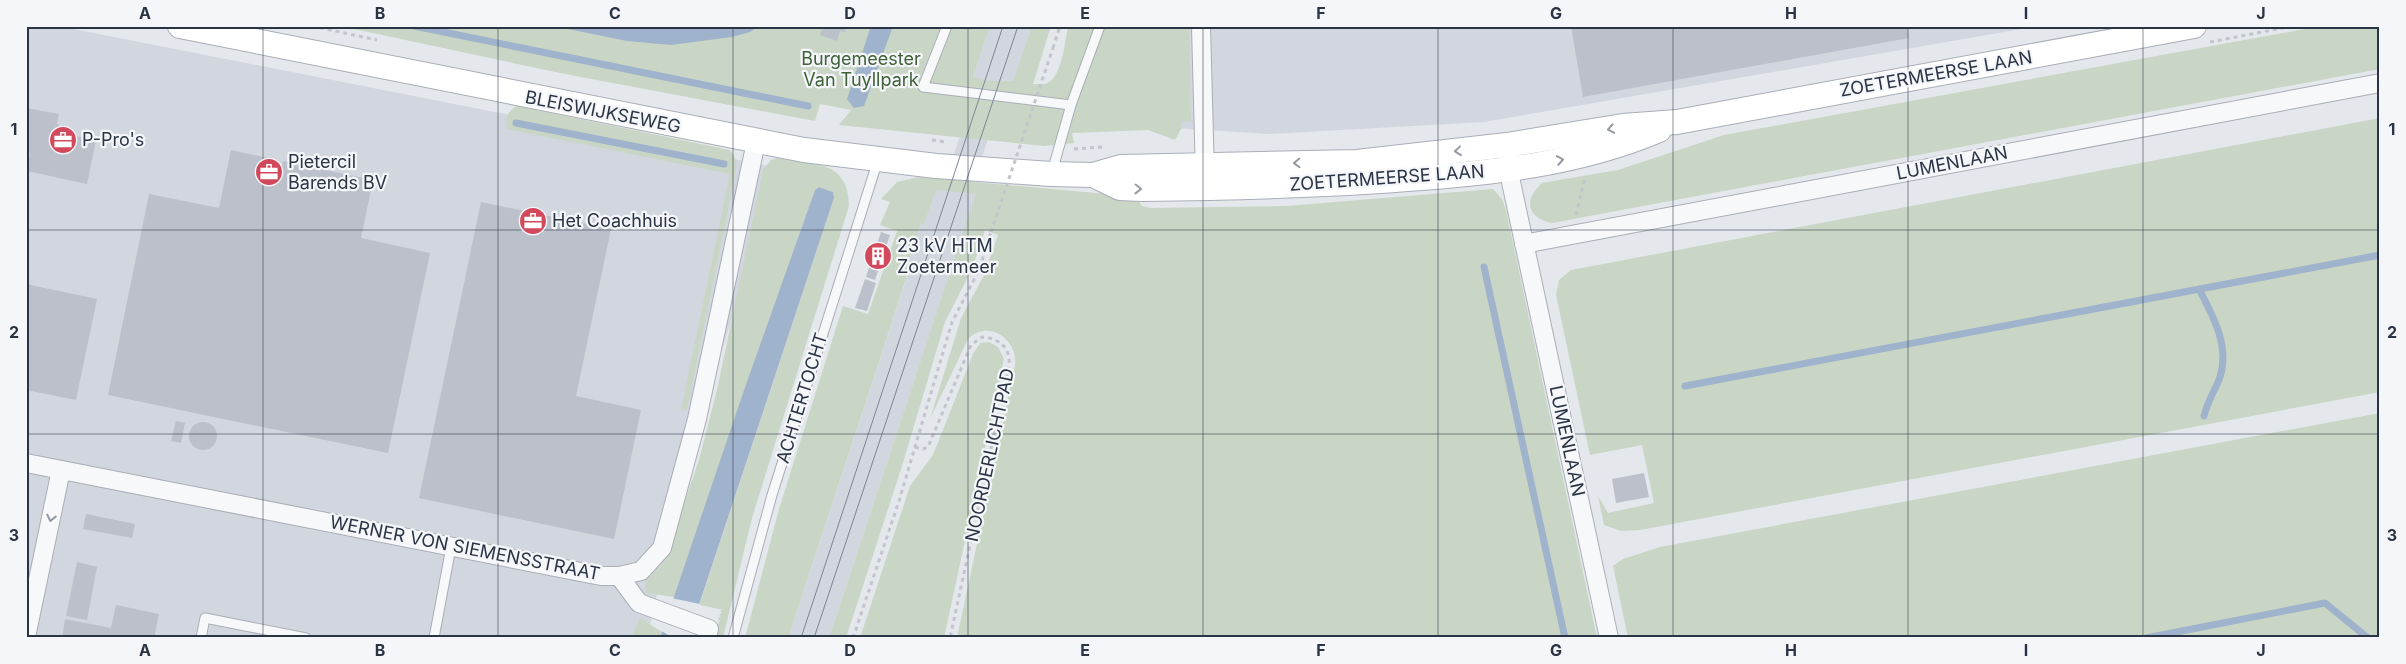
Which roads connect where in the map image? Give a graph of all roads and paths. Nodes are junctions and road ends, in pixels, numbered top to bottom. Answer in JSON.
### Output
{"nodes":[{"id":1,"x":180,"y":26,"type":"edge"},
{"id":2,"x":312,"y":26,"type":"edge"},
{"id":3,"x":947,"y":26,"type":"edge"},
{"id":4,"x":1060,"y":26,"type":"edge"},
{"id":5,"x":1100,"y":26,"type":"edge"},
{"id":6,"x":1201,"y":26,"type":"edge"},
{"id":7,"x":2194,"y":26,"type":"edge"},
{"id":8,"x":380,"y":40,"type":"dead end"},
{"id":9,"x":2380,"y":83,"type":"edge"},
{"id":10,"x":1071,"y":106,"type":"junction"},
{"id":11,"x":1677,"y":122,"type":"junction"},
{"id":12,"x":928,"y":140,"type":"dead end"},
{"id":13,"x":756,"y":142,"type":"junction"},
{"id":14,"x":948,"y":142,"type":"dead end"},
{"id":15,"x":1507,"y":145,"type":"junction"},
{"id":16,"x":1103,"y":147,"type":"dead end"},
{"id":17,"x":1016,"y":148,"type":"dead end"},
{"id":18,"x":1059,"y":150,"type":"junction"},
{"id":19,"x":878,"y":160,"type":"junction"},
{"id":20,"x":1512,"y":169,"type":"junction"},
{"id":21,"x":1587,"y":170,"type":"dead end"},
{"id":22,"x":1040,"y":174,"type":"junction"},
{"id":23,"x":1205,"y":177,"type":"junction"},
{"id":24,"x":1571,"y":235,"type":"junction"},
{"id":25,"x":1524,"y":244,"type":"junction"},
{"id":26,"x":915,"y":446,"type":"junction"},
{"id":27,"x":26,"y":463,"type":"edge"},
{"id":28,"x":62,"y":470,"type":"junction"},
{"id":29,"x":451,"y":547,"type":"junction"},
{"id":30,"x":619,"y":576,"type":"junction"},
{"id":31,"x":26,"y":637,"type":"edge"},
{"id":32,"x":202,"y":638,"type":"edge"},
{"id":33,"x":306,"y":638,"type":"edge"},
{"id":34,"x":434,"y":638,"type":"edge"},
{"id":35,"x":707,"y":638,"type":"edge"},
{"id":36,"x":734,"y":638,"type":"edge"},
{"id":37,"x":853,"y":638,"type":"edge"},
{"id":38,"x":950,"y":638,"type":"edge"},
{"id":39,"x":1609,"y":638,"type":"edge"}],
"edges":[{"from":1,"to":13,"type":"street","name":"BLEISWIJKSEWEG"},
{"from":2,"to":8,"type":"path"},
{"from":3,"to":10,"type":"lane"},
{"from":4,"to":26,"type":"path","bridge":true},
{"from":5,"to":10,"type":"lane"},
{"from":6,"to":23,"type":"street"},
{"from":7,"to":11,"type":"street","name":"ZOETERMEERSE LAAN"},
{"from":9,"to":24,"type":"street","name":"LUMENLAAN"},
{"from":10,"to":18,"type":"lane"},
{"from":11,"to":15,"type":"street","name":"ZOETERMEERSE LAAN","one_way":true},
{"from":20,"to":11,"type":"street","name":"ZOETERMEERSE LAAN","one_way":true},
{"from":12,"to":14,"type":"path"},
{"from":13,"to":19,"type":"street","name":"BLEISWIJKSEWEG"},
{"from":13,"to":30,"type":"street","name":"WERNER VON SIEMENSSTRAAT"},
{"from":15,"to":20,"type":"street","name":"LUMENLAAN"},
{"from":15,"to":23,"type":"street","name":"ZOETERMEERSE LAAN","one_way":true},
{"from":16,"to":18,"type":"path"},
{"from":17,"to":18,"type":"path"},
{"from":18,"to":22,"type":"lane"},
{"from":19,"to":22,"type":"street","name":"BLEISWIJKSEWEG"},
{"from":19,"to":36,"type":"lane","name":"ACHTERTOCHT"},
{"from":20,"to":23,"type":"street","name":"ZOETERMEERSE LAAN"},
{"from":20,"to":25,"type":"street","name":"LUMENLAAN"},
{"from":21,"to":24,"type":"path"},
{"from":22,"to":23,"type":"street","name":"ZOETERMEERSE LAAN"},
{"from":24,"to":25,"type":"street","name":"LUMENLAAN"},
{"from":25,"to":39,"type":"street","name":"LUMENLAAN"},
{"from":26,"to":37,"type":"path"},
{"from":26,"to":38,"type":"path","name":"NOORDERLICHTPAD"},
{"from":27,"to":28,"type":"street","name":"WERNER VON SIEMENSSTRAAT"},
{"from":28,"to":29,"type":"street","name":"WERNER VON SIEMENSSTRAAT"},
{"from":28,"to":31,"type":"street","one_way":true},
{"from":29,"to":30,"type":"street","name":"WERNER VON SIEMENSSTRAAT"},
{"from":29,"to":34,"type":"lane"},
{"from":30,"to":35,"type":"street"},
{"from":32,"to":33,"type":"lane"}]}
